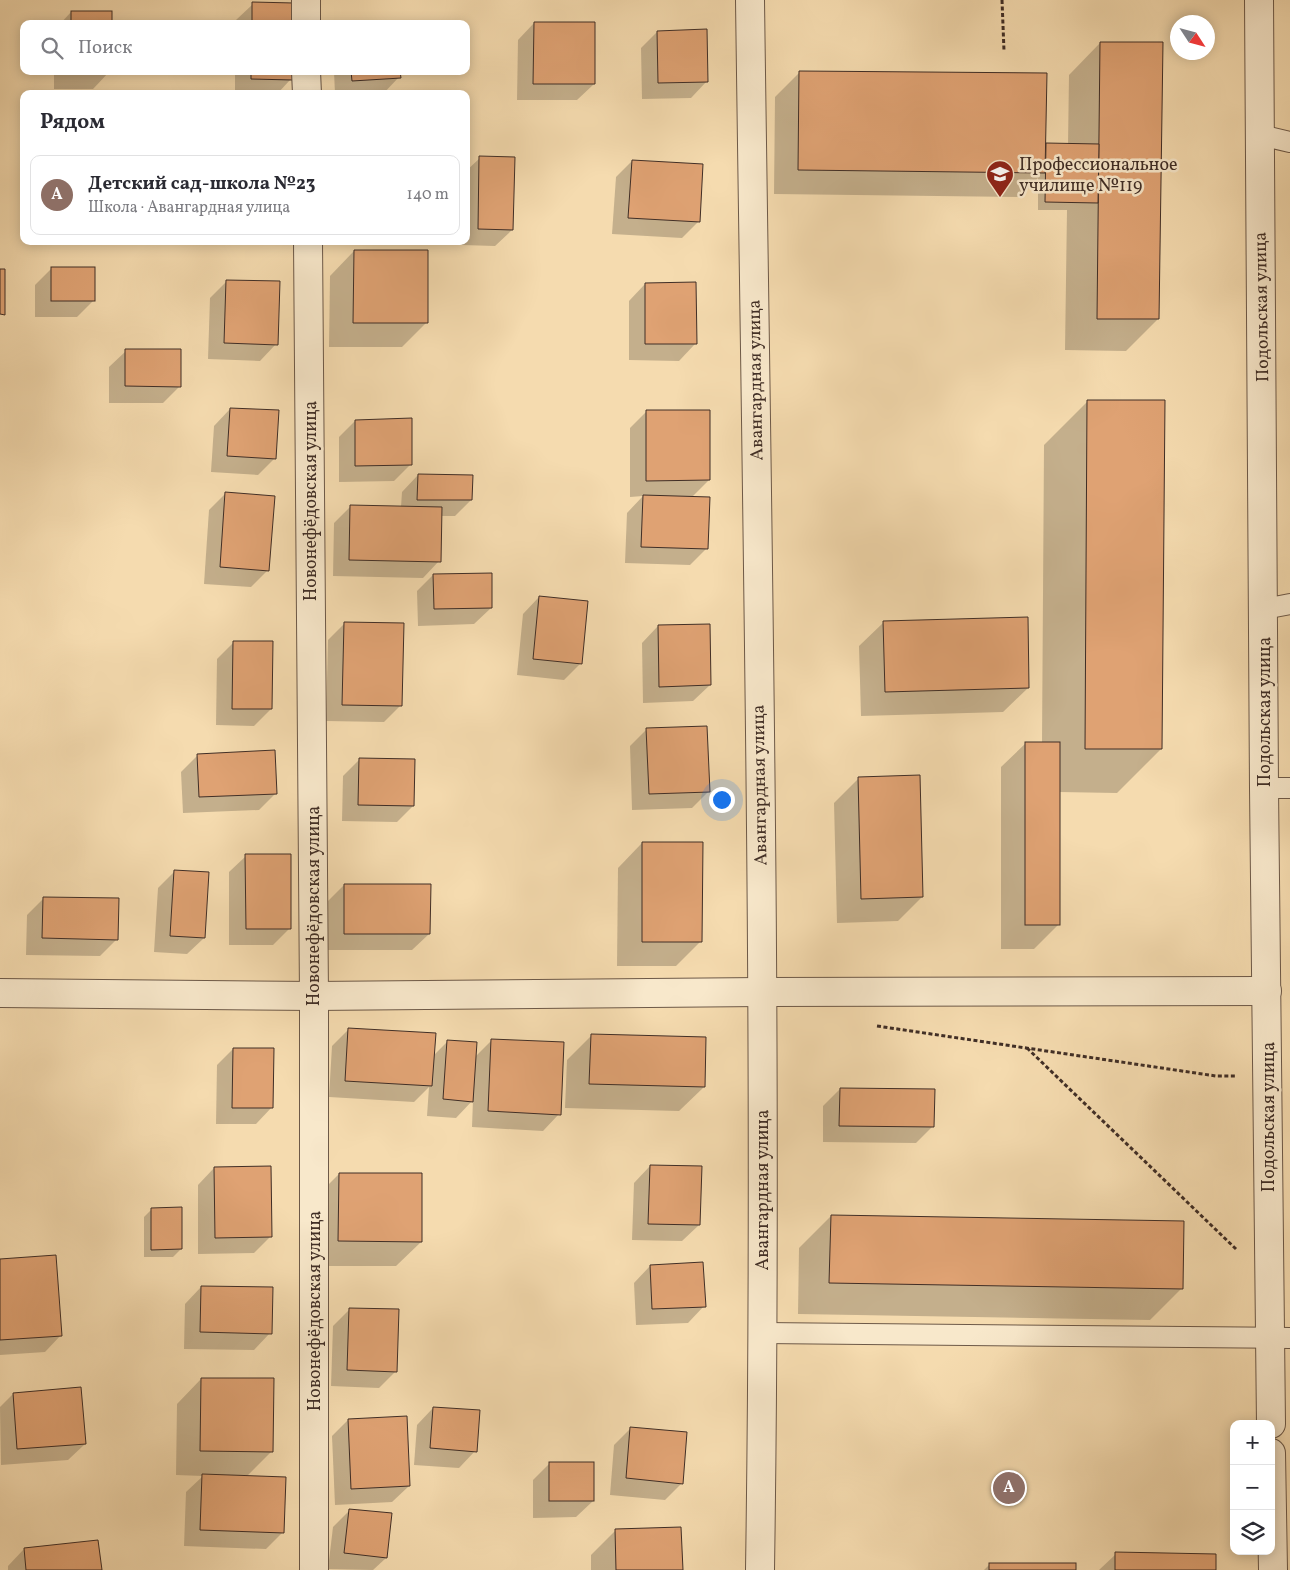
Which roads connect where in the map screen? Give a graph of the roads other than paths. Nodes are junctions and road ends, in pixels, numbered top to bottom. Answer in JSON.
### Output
{"nodes":[{"id":1,"x":306,"y":0,"type":"edge"},
{"id":2,"x":750,"y":0,"type":"edge"},
{"id":3,"x":1259,"y":0,"type":"edge"},
{"id":4,"x":306,"y":20,"type":"edge"},
{"id":5,"x":306,"y":75,"type":"edge"},
{"id":6,"x":307,"y":90,"type":"edge"},
{"id":7,"x":1260,"y":135,"type":"junction"},
{"id":8,"x":1290,"y":142,"type":"edge"},
{"id":9,"x":308,"y":245,"type":"edge"},
{"id":10,"x":1277,"y":607,"type":"edge"},
{"id":11,"x":1277,"y":788,"type":"edge"},
{"id":12,"x":1267,"y":991,"type":"junction"},
{"id":13,"x":761,"y":992,"type":"junction"},
{"id":14,"x":0,"y":993,"type":"edge"},
{"id":15,"x":314,"y":996,"type":"junction"},
{"id":16,"x":763,"y":1333,"type":"junction"},
{"id":17,"x":1280,"y":1338,"type":"edge"},
{"id":18,"x":1271,"y":1420,"type":"edge"},
{"id":19,"x":1271,"y":1465,"type":"edge"},
{"id":20,"x":314,"y":1570,"type":"edge"},
{"id":21,"x":760,"y":1570,"type":"edge"},
{"id":22,"x":1274,"y":1570,"type":"edge"}],
"edges":[{"from":1,"to":4,"type":"street"},
{"from":2,"to":13,"type":"street","name":"Авангардная улица"},
{"from":3,"to":7,"type":"street","name":"Подольская улица"},
{"from":5,"to":6,"type":"street"},
{"from":7,"to":8,"type":"lane"},
{"from":7,"to":10,"type":"street","name":"Подольская улица"},
{"from":9,"to":15,"type":"street","name":"Новонефёдовская улица"},
{"from":10,"to":11,"type":"street","name":"Подольская улица"},
{"from":11,"to":12,"type":"street","name":"Подольская улица"},
{"from":12,"to":13,"type":"street"},
{"from":12,"to":17,"type":"street","name":"Подольская улица"},
{"from":13,"to":15,"type":"street"},
{"from":13,"to":16,"type":"street","name":"Авангардная улица"},
{"from":14,"to":15,"type":"street"},
{"from":15,"to":20,"type":"street","name":"Новонефёдовская улица"},
{"from":16,"to":17,"type":"lane"},
{"from":16,"to":21,"type":"street","name":"Авангардная улица"},
{"from":17,"to":18,"type":"street","name":"Подольская улица"},
{"from":19,"to":22,"type":"street"}]}
